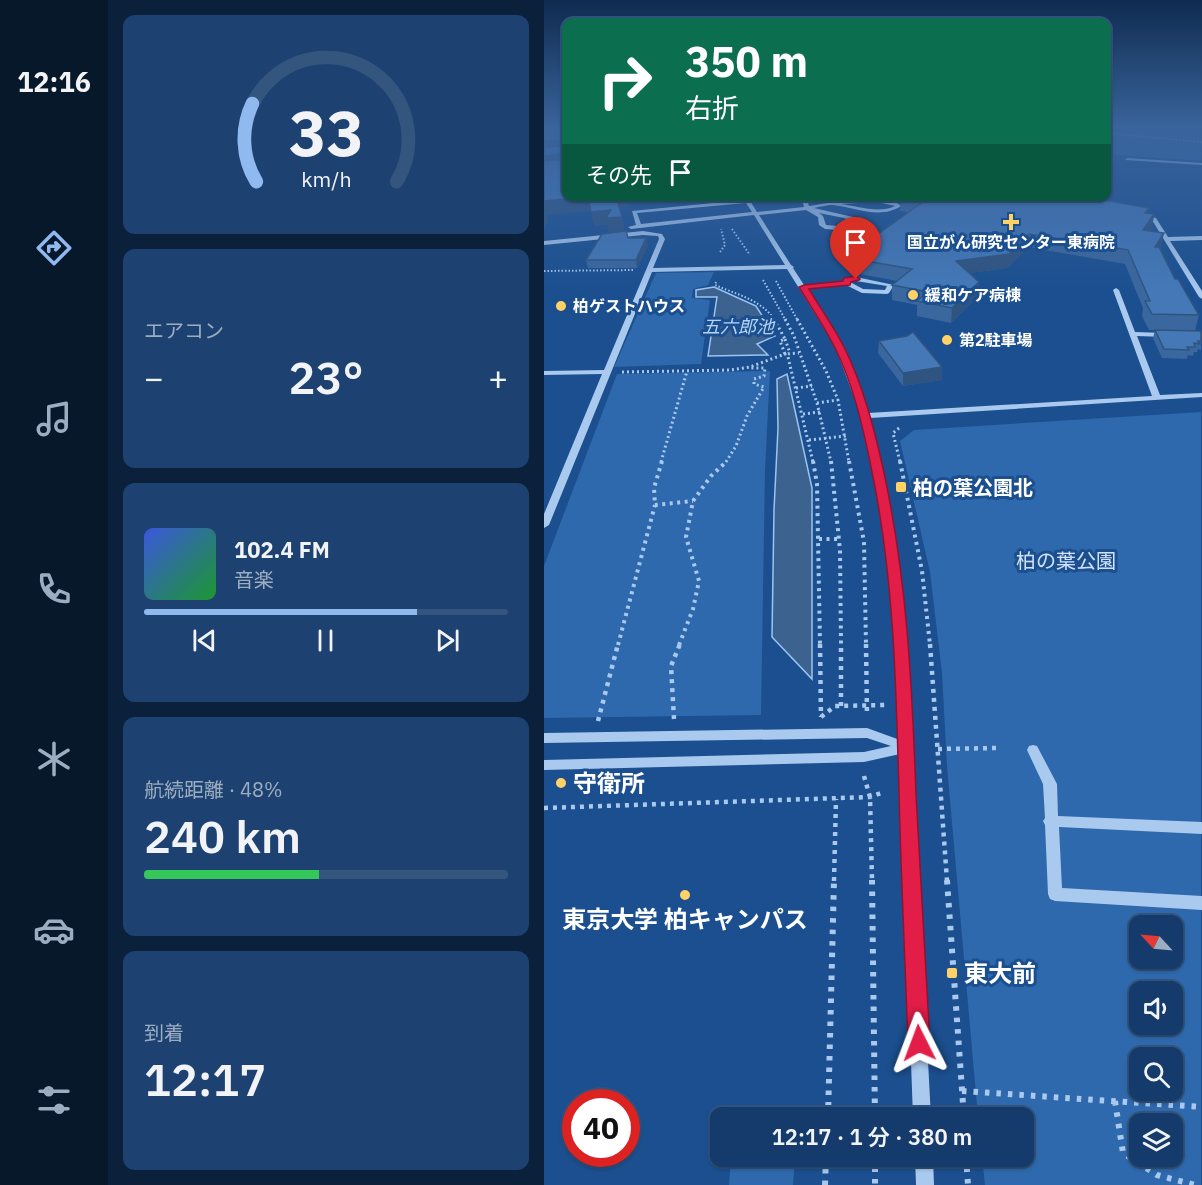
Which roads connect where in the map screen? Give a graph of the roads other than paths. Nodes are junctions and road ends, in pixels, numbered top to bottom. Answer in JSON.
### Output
{"nodes":[{"id":1,"x":729,"y":201,"type":"edge"},
{"id":2,"x":747,"y":201,"type":"edge"},
{"id":3,"x":805,"y":201,"type":"edge"},
{"id":4,"x":817,"y":201,"type":"edge"},
{"id":5,"x":849,"y":201,"type":"joint"},
{"id":6,"x":883,"y":201,"type":"edge"},
{"id":7,"x":835,"y":205,"type":"junction"},
{"id":8,"x":807,"y":208,"type":"junction"},
{"id":9,"x":756,"y":214,"type":"junction"},
{"id":10,"x":1136,"y":215,"type":"edge"},
{"id":11,"x":639,"y":226,"type":"junction"},
{"id":12,"x":544,"y":236,"type":"edge"},
{"id":13,"x":1201,"y":238,"type":"edge"},
{"id":14,"x":1167,"y":239,"type":"junction"},
{"id":15,"x":548,"y":244,"type":"edge"},
{"id":16,"x":791,"y":267,"type":"junction"},
{"id":17,"x":650,"y":270,"type":"junction"},
{"id":18,"x":1193,"y":281,"type":"junction"},
{"id":19,"x":1201,"y":282,"type":"edge"},
{"id":20,"x":847,"y":283,"type":"junction"},
{"id":21,"x":804,"y":287,"type":"junction"},
{"id":22,"x":1116,"y":290,"type":"dead end"},
{"id":23,"x":1201,"y":297,"type":"edge"},
{"id":24,"x":1133,"y":334,"type":"junction"},
{"id":25,"x":1179,"y":335,"type":"edge"},
{"id":26,"x":607,"y":372,"type":"junction"},
{"id":27,"x":544,"y":373,"type":"edge"},
{"id":28,"x":1201,"y":395,"type":"edge"},
{"id":29,"x":1157,"y":398,"type":"junction"},
{"id":30,"x":865,"y":416,"type":"junction"},
{"id":31,"x":544,"y":525,"type":"edge"},
{"id":32,"x":544,"y":738,"type":"edge"},
{"id":33,"x":907,"y":747,"type":"junction"},
{"id":34,"x":1033,"y":750,"type":"dead end"},
{"id":35,"x":544,"y":765,"type":"edge"},
{"id":36,"x":1050,"y":821,"type":"junction"},
{"id":37,"x":1201,"y":828,"type":"edge"},
{"id":38,"x":1201,"y":903,"type":"edge"},
{"id":39,"x":922,"y":1107,"type":"edge"},
{"id":40,"x":924,"y":1167,"type":"edge"},
{"id":41,"x":925,"y":1185,"type":"edge"}],
"edges":[{"from":1,"to":11,"type":"street"},
{"from":2,"to":9,"type":"street"},
{"from":3,"to":8,"type":"street"},
{"from":4,"to":5,"type":"street"},
{"from":5,"to":7,"type":"street"},
{"from":6,"to":7,"type":"street"},
{"from":7,"to":8,"type":"street"},
{"from":8,"to":8,"type":"street"},
{"from":8,"to":9,"type":"street"},
{"from":9,"to":11,"type":"street"},
{"from":9,"to":16,"type":"street"},
{"from":10,"to":14,"type":"street"},
{"from":11,"to":12,"type":"street"},
{"from":13,"to":14,"type":"street"},
{"from":14,"to":18,"type":"street"},
{"from":15,"to":17,"type":"street"},
{"from":16,"to":17,"type":"street"},
{"from":16,"to":21,"type":"street"},
{"from":17,"to":26,"type":"street"},
{"from":18,"to":19,"type":"street"},
{"from":18,"to":23,"type":"street"},
{"from":20,"to":20,"type":"street"},
{"from":20,"to":21,"type":"street"},
{"from":21,"to":30,"type":"street"},
{"from":22,"to":24,"type":"street"},
{"from":24,"to":25,"type":"street"},
{"from":24,"to":29,"type":"street"},
{"from":26,"to":27,"type":"street"},
{"from":26,"to":31,"type":"street"},
{"from":28,"to":29,"type":"street"},
{"from":29,"to":30,"type":"street"},
{"from":30,"to":33,"type":"street"},
{"from":32,"to":33,"type":"street"},
{"from":33,"to":35,"type":"street"},
{"from":33,"to":39,"type":"street"},
{"from":34,"to":36,"type":"street"},
{"from":36,"to":37,"type":"street"},
{"from":36,"to":38,"type":"street"},
{"from":40,"to":41,"type":"street"}]}
